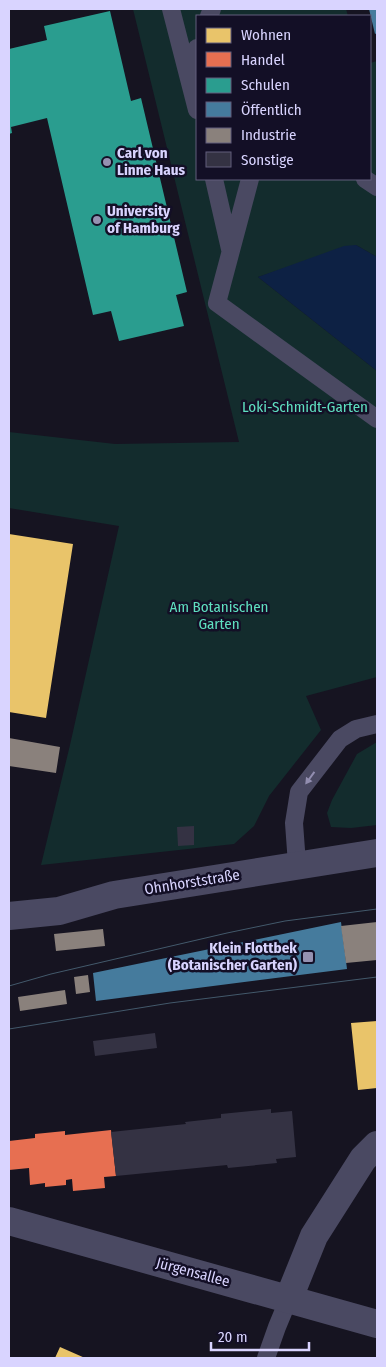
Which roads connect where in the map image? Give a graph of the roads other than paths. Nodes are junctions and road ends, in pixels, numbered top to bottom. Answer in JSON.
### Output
{"nodes":[{"id":1,"x":171,"y":9,"type":"edge"},
{"id":2,"x":196,"y":51,"type":"edge"},
{"id":3,"x":188,"y":72,"type":"junction"},
{"id":4,"x":196,"y":106,"type":"edge"},
{"id":5,"x":214,"y":180,"type":"edge"},
{"id":6,"x":250,"y":180,"type":"edge"},
{"id":7,"x":366,"y":180,"type":"edge"},
{"id":8,"x":377,"y":187,"type":"edge"},
{"id":9,"x":231,"y":252,"type":"junction"},
{"id":10,"x":377,"y":420,"type":"edge"},
{"id":11,"x":377,"y":724,"type":"edge"},
{"id":12,"x":377,"y":852,"type":"edge"},
{"id":13,"x":297,"y":864,"type":"junction"},
{"id":14,"x":9,"y":916,"type":"edge"},
{"id":15,"x":377,"y":1145,"type":"edge"},
{"id":16,"x":9,"y":1222,"type":"edge"},
{"id":17,"x":289,"y":1298,"type":"junction"},
{"id":18,"x":377,"y":1324,"type":"edge"},
{"id":19,"x":266,"y":1358,"type":"edge"}],
"edges":[{"from":1,"to":3,"type":"lane"},
{"from":2,"to":3,"type":"lane"},
{"from":3,"to":4,"type":"lane"},
{"from":5,"to":9,"type":"lane"},
{"from":6,"to":9,"type":"lane"},
{"from":7,"to":8,"type":"lane"},
{"from":9,"to":10,"type":"lane"},
{"from":11,"to":13,"type":"lane","one_way":true},
{"from":12,"to":13,"type":"street","name":"Ohnhorststraße"},
{"from":13,"to":14,"type":"street","name":"Ohnhorststraße"},
{"from":15,"to":17,"type":"street"},
{"from":16,"to":17,"type":"street","name":"Jürgensallee"},
{"from":17,"to":18,"type":"street","name":"Jürgensallee"},
{"from":17,"to":19,"type":"lane"}]}
